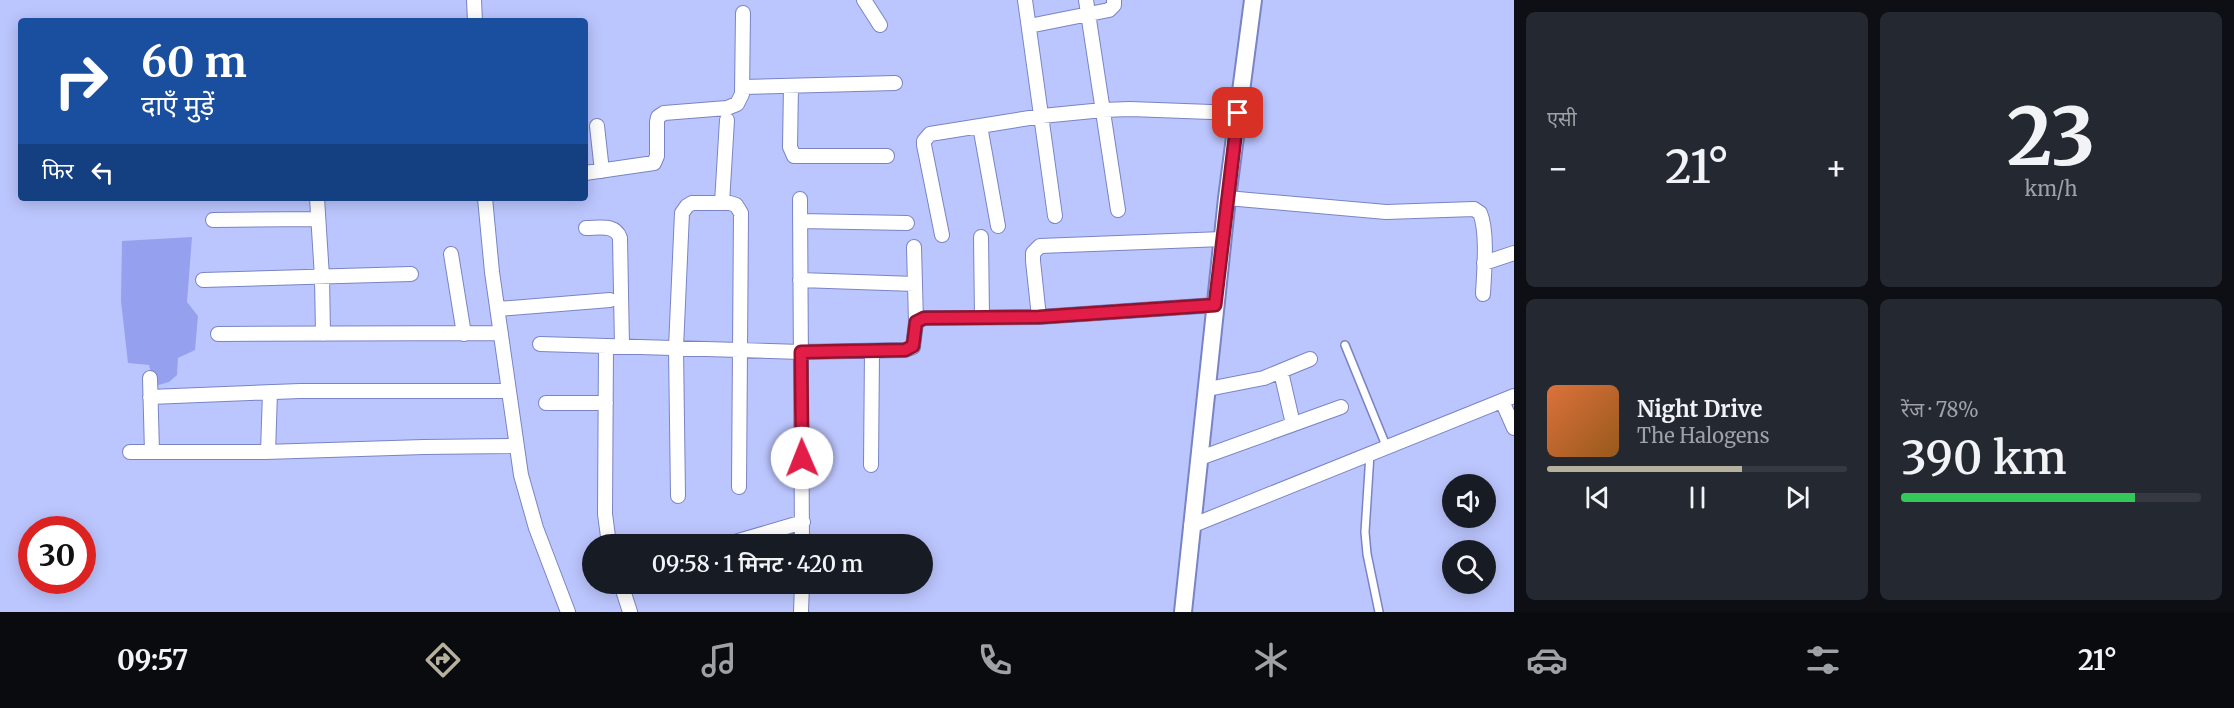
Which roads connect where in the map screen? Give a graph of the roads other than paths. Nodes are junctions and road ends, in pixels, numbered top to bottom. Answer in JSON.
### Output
{"nodes":[{"id":1,"x":474,"y":0,"type":"edge"},
{"id":2,"x":864,"y":0,"type":"edge"},
{"id":3,"x":1025,"y":0,"type":"edge"},
{"id":4,"x":1086,"y":0,"type":"edge"},
{"id":5,"x":1113,"y":0,"type":"edge"},
{"id":6,"x":1253,"y":0,"type":"edge"},
{"id":7,"x":743,"y":13,"type":"dead end"},
{"id":8,"x":1088,"y":15,"type":"junction"},
{"id":9,"x":474,"y":18,"type":"edge"},
{"id":10,"x":880,"y":25,"type":"dead end"},
{"id":11,"x":1029,"y":26,"type":"junction"},
{"id":12,"x":895,"y":83,"type":"dead end"},
{"id":13,"x":791,"y":86,"type":"junction"},
{"id":14,"x":742,"y":87,"type":"junction"},
{"id":15,"x":1103,"y":110,"type":"junction"},
{"id":16,"x":1238,"y":113,"type":"junction"},
{"id":17,"x":1042,"y":116,"type":"junction"},
{"id":18,"x":727,"y":120,"type":"dead end"},
{"id":19,"x":597,"y":126,"type":"dead end"},
{"id":20,"x":980,"y":126,"type":"junction"},
{"id":21,"x":887,"y":156,"type":"dead end"},
{"id":22,"x":602,"y":171,"type":"junction"},
{"id":23,"x":588,"y":173,"type":"edge"},
{"id":24,"x":1227,"y":198,"type":"junction"},
{"id":25,"x":800,"y":199,"type":"dead end"},
{"id":26,"x":316,"y":201,"type":"edge"},
{"id":27,"x":485,"y":201,"type":"edge"},
{"id":28,"x":722,"y":203,"type":"junction"},
{"id":29,"x":1118,"y":210,"type":"dead end"},
{"id":30,"x":1055,"y":216,"type":"dead end"},
{"id":31,"x":318,"y":219,"type":"junction"},
{"id":32,"x":213,"y":220,"type":"dead end"},
{"id":33,"x":800,"y":221,"type":"junction"},
{"id":34,"x":908,"y":223,"type":"dead end"},
{"id":35,"x":998,"y":226,"type":"dead end"},
{"id":36,"x":586,"y":228,"type":"dead end"},
{"id":37,"x":942,"y":235,"type":"dead end"},
{"id":38,"x":981,"y":237,"type":"dead end"},
{"id":39,"x":1223,"y":239,"type":"junction"},
{"id":40,"x":914,"y":247,"type":"dead end"},
{"id":41,"x":1514,"y":253,"type":"edge"},
{"id":42,"x":452,"y":254,"type":"dead end"},
{"id":43,"x":1484,"y":263,"type":"junction"},
{"id":44,"x":411,"y":274,"type":"dead end"},
{"id":45,"x":322,"y":277,"type":"junction"},
{"id":46,"x":203,"y":280,"type":"dead end"},
{"id":47,"x":800,"y":280,"type":"junction"},
{"id":48,"x":915,"y":284,"type":"junction"},
{"id":49,"x":1483,"y":294,"type":"dead end"},
{"id":50,"x":610,"y":300,"type":"dead end"},
{"id":51,"x":1215,"y":305,"type":"junction"},
{"id":52,"x":498,"y":309,"type":"junction"},
{"id":53,"x":982,"y":317,"type":"junction"},
{"id":54,"x":1039,"y":317,"type":"junction"},
{"id":55,"x":916,"y":322,"type":"junction"},
{"id":56,"x":501,"y":333,"type":"junction"},
{"id":57,"x":218,"y":334,"type":"dead end"},
{"id":58,"x":323,"y":334,"type":"junction"},
{"id":59,"x":464,"y":334,"type":"junction"},
{"id":60,"x":540,"y":344,"type":"dead end"},
{"id":61,"x":1345,"y":345,"type":"dead end"},
{"id":62,"x":606,"y":346,"type":"junction"},
{"id":63,"x":622,"y":346,"type":"junction"},
{"id":64,"x":676,"y":348,"type":"junction"},
{"id":65,"x":740,"y":349,"type":"junction"},
{"id":66,"x":872,"y":351,"type":"junction"},
{"id":67,"x":801,"y":352,"type":"junction"},
{"id":68,"x":1310,"y":359,"type":"dead end"},
{"id":69,"x":1281,"y":372,"type":"junction"},
{"id":70,"x":150,"y":378,"type":"dead end"},
{"id":71,"x":1208,"y":389,"type":"junction"},
{"id":72,"x":508,"y":391,"type":"junction"},
{"id":73,"x":270,"y":392,"type":"junction"},
{"id":74,"x":150,"y":397,"type":"junction"},
{"id":75,"x":1508,"y":398,"type":"edge"},
{"id":76,"x":546,"y":403,"type":"dead end"},
{"id":77,"x":606,"y":403,"type":"junction"},
{"id":78,"x":1341,"y":407,"type":"dead end"},
{"id":79,"x":1293,"y":424,"type":"junction"},
{"id":80,"x":1514,"y":428,"type":"edge"},
{"id":81,"x":516,"y":446,"type":"junction"},
{"id":82,"x":1387,"y":448,"type":"junction"},
{"id":83,"x":130,"y":452,"type":"dead end"},
{"id":84,"x":152,"y":452,"type":"junction"},
{"id":85,"x":268,"y":452,"type":"junction"},
{"id":86,"x":1370,"y":454,"type":"junction"},
{"id":87,"x":1200,"y":458,"type":"junction"},
{"id":88,"x":871,"y":465,"type":"dead end"},
{"id":89,"x":740,"y":487,"type":"dead end"},
{"id":90,"x":678,"y":496,"type":"dead end"},
{"id":91,"x":803,"y":522,"type":"junction"},
{"id":92,"x":1191,"y":526,"type":"junction"},
{"id":93,"x":608,"y":534,"type":"edge"},
{"id":94,"x":762,"y":534,"type":"edge"},
{"id":95,"x":802,"y":534,"type":"edge"},
{"id":96,"x":624,"y":594,"type":"edge"},
{"id":97,"x":802,"y":594,"type":"edge"},
{"id":98,"x":568,"y":612,"type":"edge"},
{"id":99,"x":630,"y":612,"type":"edge"},
{"id":100,"x":801,"y":612,"type":"edge"},
{"id":101,"x":1183,"y":612,"type":"edge"},
{"id":102,"x":1380,"y":612,"type":"edge"}],
"edges":[{"from":1,"to":9,"type":"street"},
{"from":2,"to":10,"type":"street"},
{"from":3,"to":11,"type":"street"},
{"from":4,"to":8,"type":"street"},
{"from":5,"to":8,"type":"street"},
{"from":6,"to":16,"type":"street"},
{"from":7,"to":14,"type":"street"},
{"from":8,"to":11,"type":"street"},
{"from":8,"to":15,"type":"street"},
{"from":11,"to":17,"type":"street"},
{"from":12,"to":13,"type":"street"},
{"from":13,"to":14,"type":"street"},
{"from":13,"to":21,"type":"street"},
{"from":14,"to":22,"type":"street"},
{"from":15,"to":16,"type":"street"},
{"from":15,"to":17,"type":"street"},
{"from":15,"to":29,"type":"street"},
{"from":16,"to":24,"type":"street"},
{"from":17,"to":20,"type":"street"},
{"from":17,"to":30,"type":"street"},
{"from":18,"to":28,"type":"street"},
{"from":19,"to":22,"type":"street"},
{"from":20,"to":35,"type":"street"},
{"from":20,"to":37,"type":"street"},
{"from":22,"to":23,"type":"street"},
{"from":24,"to":39,"type":"street"},
{"from":24,"to":43,"type":"street"},
{"from":25,"to":33,"type":"street"},
{"from":26,"to":31,"type":"street"},
{"from":27,"to":52,"type":"street"},
{"from":28,"to":64,"type":"street"},
{"from":28,"to":65,"type":"street"},
{"from":31,"to":32,"type":"street"},
{"from":31,"to":45,"type":"street"},
{"from":33,"to":34,"type":"street"},
{"from":33,"to":47,"type":"street"},
{"from":36,"to":63,"type":"street"},
{"from":38,"to":53,"type":"street"},
{"from":39,"to":51,"type":"street"},
{"from":39,"to":54,"type":"street"},
{"from":40,"to":48,"type":"street"},
{"from":41,"to":43,"type":"street"},
{"from":42,"to":59,"type":"street"},
{"from":43,"to":49,"type":"street"},
{"from":44,"to":45,"type":"street"},
{"from":45,"to":46,"type":"street"},
{"from":45,"to":58,"type":"street"},
{"from":47,"to":48,"type":"street"},
{"from":47,"to":67,"type":"street"},
{"from":48,"to":55,"type":"street"},
{"from":50,"to":52,"type":"street"},
{"from":51,"to":54,"type":"street"},
{"from":51,"to":71,"type":"street"},
{"from":52,"to":56,"type":"street"},
{"from":53,"to":54,"type":"street"},
{"from":53,"to":55,"type":"street"},
{"from":55,"to":66,"type":"street"},
{"from":56,"to":59,"type":"street"},
{"from":56,"to":72,"type":"street"},
{"from":57,"to":58,"type":"street"},
{"from":58,"to":59,"type":"street"},
{"from":60,"to":62,"type":"street"},
{"from":61,"to":82,"type":"lane"},
{"from":62,"to":63,"type":"street"},
{"from":62,"to":77,"type":"street"},
{"from":63,"to":64,"type":"street"},
{"from":64,"to":65,"type":"street"},
{"from":64,"to":90,"type":"street"},
{"from":65,"to":67,"type":"street"},
{"from":65,"to":89,"type":"street"},
{"from":66,"to":67,"type":"street"},
{"from":66,"to":88,"type":"street"},
{"from":67,"to":91,"type":"street"},
{"from":68,"to":69,"type":"street"},
{"from":69,"to":71,"type":"street"},
{"from":69,"to":79,"type":"street"},
{"from":70,"to":74,"type":"street"},
{"from":71,"to":87,"type":"street"},
{"from":72,"to":73,"type":"street"},
{"from":72,"to":81,"type":"street"},
{"from":73,"to":74,"type":"street"},
{"from":73,"to":85,"type":"street"},
{"from":74,"to":84,"type":"street"},
{"from":75,"to":80,"type":"street"},
{"from":75,"to":82,"type":"street"},
{"from":76,"to":77,"type":"street"},
{"from":77,"to":93,"type":"street"},
{"from":78,"to":79,"type":"street"},
{"from":79,"to":87,"type":"street"},
{"from":81,"to":85,"type":"street"},
{"from":81,"to":98,"type":"street"},
{"from":82,"to":86,"type":"street"},
{"from":83,"to":84,"type":"street"},
{"from":84,"to":85,"type":"street"},
{"from":86,"to":92,"type":"street"},
{"from":86,"to":102,"type":"lane"},
{"from":87,"to":92,"type":"street"},
{"from":91,"to":94,"type":"street"},
{"from":91,"to":95,"type":"street"},
{"from":92,"to":101,"type":"street"},
{"from":96,"to":99,"type":"street"},
{"from":97,"to":100,"type":"street"}]}
